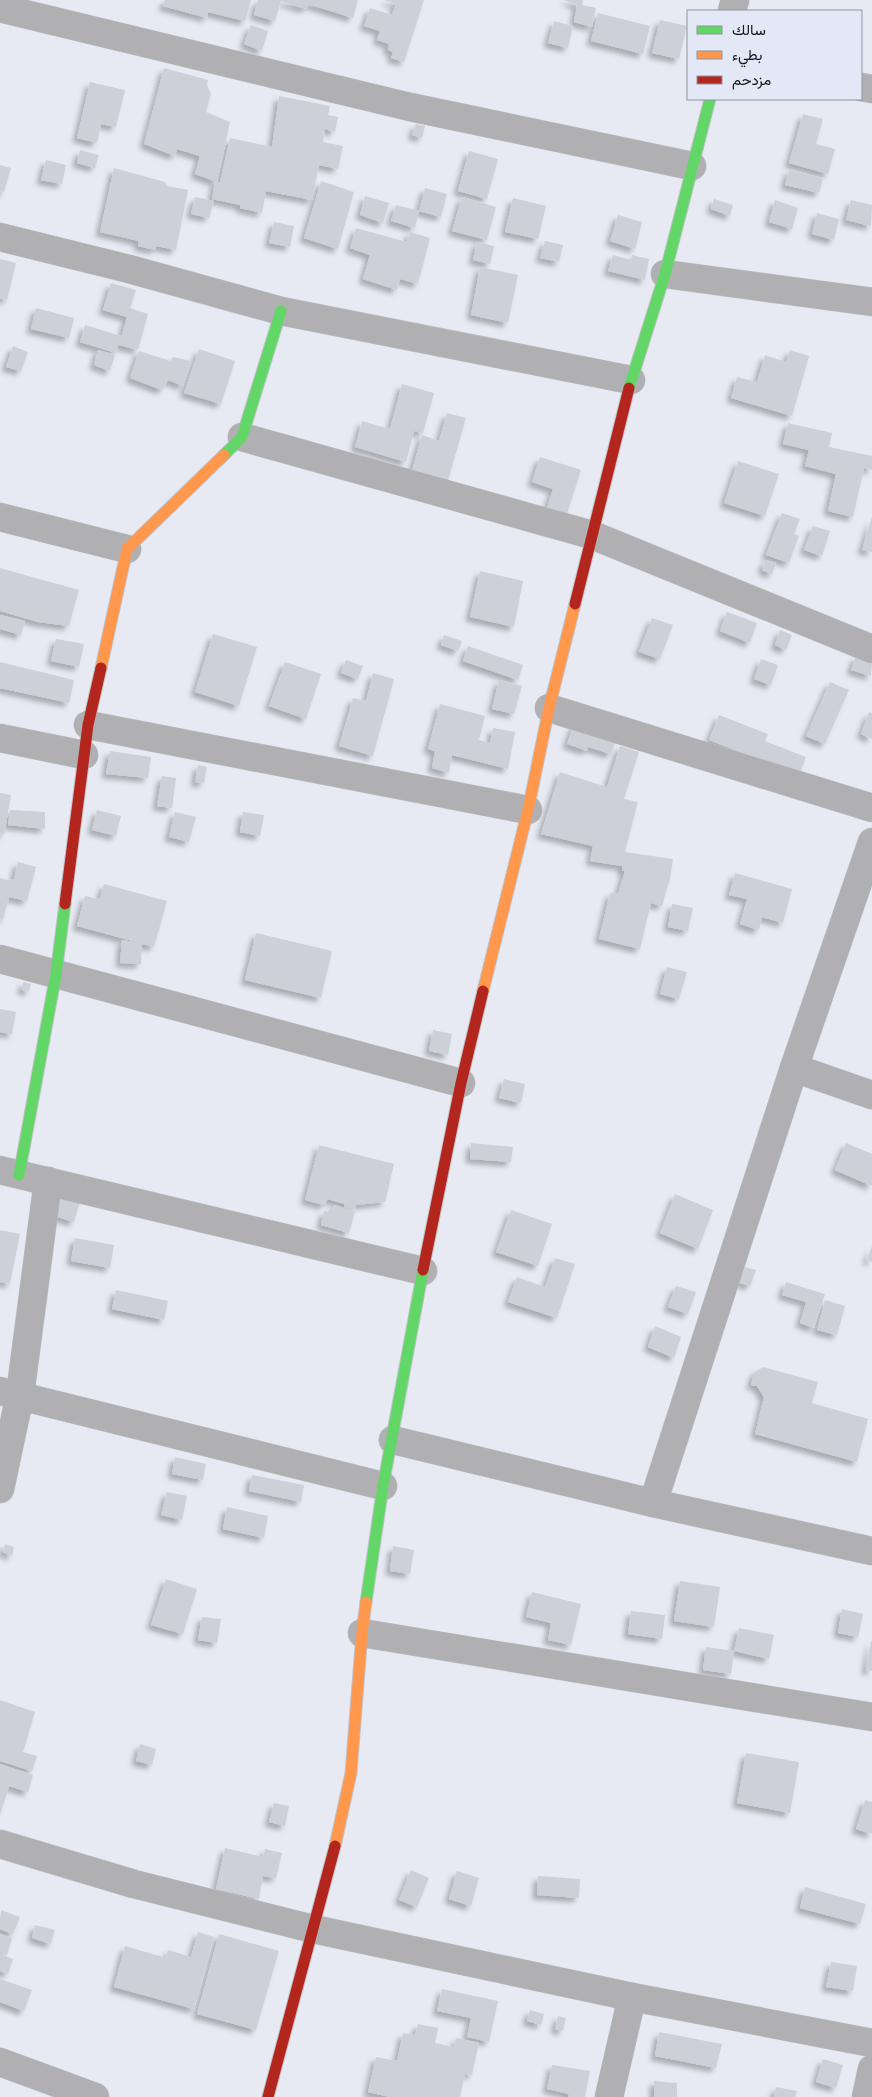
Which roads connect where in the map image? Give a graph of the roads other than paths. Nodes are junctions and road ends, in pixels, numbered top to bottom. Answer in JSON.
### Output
{"nodes":[{"id":1,"x":0,"y":8,"type":"edge"},
{"id":2,"x":710,"y":100,"type":"edge"},
{"id":3,"x":692,"y":166,"type":"junction"},
{"id":4,"x":0,"y":237,"type":"edge"},
{"id":5,"x":665,"y":274,"type":"junction"},
{"id":6,"x":872,"y":302,"type":"edge"},
{"id":7,"x":281,"y":311,"type":"junction"},
{"id":8,"x":631,"y":380,"type":"junction"},
{"id":9,"x":242,"y":437,"type":"junction"},
{"id":10,"x":0,"y":516,"type":"edge"},
{"id":11,"x":592,"y":535,"type":"junction"},
{"id":12,"x":127,"y":549,"type":"junction"},
{"id":13,"x":872,"y":649,"type":"edge"},
{"id":14,"x":549,"y":708,"type":"junction"},
{"id":15,"x":88,"y":725,"type":"junction"},
{"id":16,"x":0,"y":738,"type":"edge"},
{"id":17,"x":84,"y":755,"type":"junction"},
{"id":18,"x":872,"y":808,"type":"edge"},
{"id":19,"x":528,"y":810,"type":"junction"},
{"id":20,"x":872,"y":842,"type":"edge"},
{"id":21,"x":0,"y":959,"type":"edge"},
{"id":22,"x":56,"y":974,"type":"junction"},
{"id":23,"x":794,"y":1068,"type":"junction"},
{"id":24,"x":461,"y":1083,"type":"junction"},
{"id":25,"x":872,"y":1095,"type":"edge"},
{"id":26,"x":10,"y":1172,"type":"edge"},
{"id":27,"x":48,"y":1181,"type":"junction"},
{"id":28,"x":423,"y":1271,"type":"junction"},
{"id":29,"x":10,"y":1393,"type":"edge"},
{"id":30,"x":393,"y":1440,"type":"junction"},
{"id":31,"x":383,"y":1486,"type":"junction"},
{"id":32,"x":0,"y":1489,"type":"edge"},
{"id":33,"x":653,"y":1503,"type":"junction"},
{"id":34,"x":872,"y":1550,"type":"edge"},
{"id":35,"x":362,"y":1633,"type":"junction"},
{"id":36,"x":872,"y":1717,"type":"edge"},
{"id":37,"x":0,"y":1844,"type":"edge"},
{"id":38,"x":313,"y":1929,"type":"junction"},
{"id":39,"x":632,"y":1997,"type":"junction"},
{"id":40,"x":872,"y":2043,"type":"edge"},
{"id":41,"x":0,"y":2062,"type":"edge"},
{"id":42,"x":872,"y":2069,"type":"edge"},
{"id":43,"x":95,"y":2097,"type":"edge"},
{"id":44,"x":268,"y":2097,"type":"edge"},
{"id":45,"x":609,"y":2097,"type":"edge"},
{"id":46,"x":866,"y":2097,"type":"edge"}],
"edges":[{"from":1,"to":3,"type":"street"},
{"from":2,"to":3,"type":"street"},
{"from":3,"to":5,"type":"street"},
{"from":4,"to":7,"type":"street"},
{"from":5,"to":6,"type":"street"},
{"from":5,"to":8,"type":"street"},
{"from":7,"to":8,"type":"street"},
{"from":7,"to":9,"type":"street"},
{"from":8,"to":11,"type":"street"},
{"from":9,"to":11,"type":"street"},
{"from":9,"to":12,"type":"street"},
{"from":10,"to":12,"type":"street"},
{"from":11,"to":13,"type":"street"},
{"from":11,"to":14,"type":"street"},
{"from":12,"to":15,"type":"street"},
{"from":14,"to":18,"type":"street"},
{"from":14,"to":19,"type":"street"},
{"from":15,"to":17,"type":"street"},
{"from":15,"to":19,"type":"street"},
{"from":16,"to":17,"type":"street"},
{"from":17,"to":22,"type":"street"},
{"from":19,"to":24,"type":"street"},
{"from":20,"to":23,"type":"street"},
{"from":21,"to":22,"type":"street"},
{"from":22,"to":24,"type":"street"},
{"from":22,"to":26,"type":"street"},
{"from":23,"to":25,"type":"street"},
{"from":23,"to":33,"type":"street"},
{"from":24,"to":28,"type":"street"},
{"from":26,"to":27,"type":"street"},
{"from":27,"to":28,"type":"street"},
{"from":27,"to":29,"type":"street"},
{"from":28,"to":30,"type":"street"},
{"from":29,"to":31,"type":"street"},
{"from":29,"to":32,"type":"street"},
{"from":30,"to":31,"type":"street"},
{"from":30,"to":33,"type":"street"},
{"from":31,"to":35,"type":"street"},
{"from":33,"to":34,"type":"street"},
{"from":35,"to":36,"type":"street"},
{"from":35,"to":38,"type":"street"},
{"from":37,"to":38,"type":"street"},
{"from":38,"to":39,"type":"street"},
{"from":38,"to":44,"type":"street"},
{"from":39,"to":40,"type":"street"},
{"from":39,"to":45,"type":"street"},
{"from":41,"to":43,"type":"street"},
{"from":42,"to":46,"type":"street"}]}
